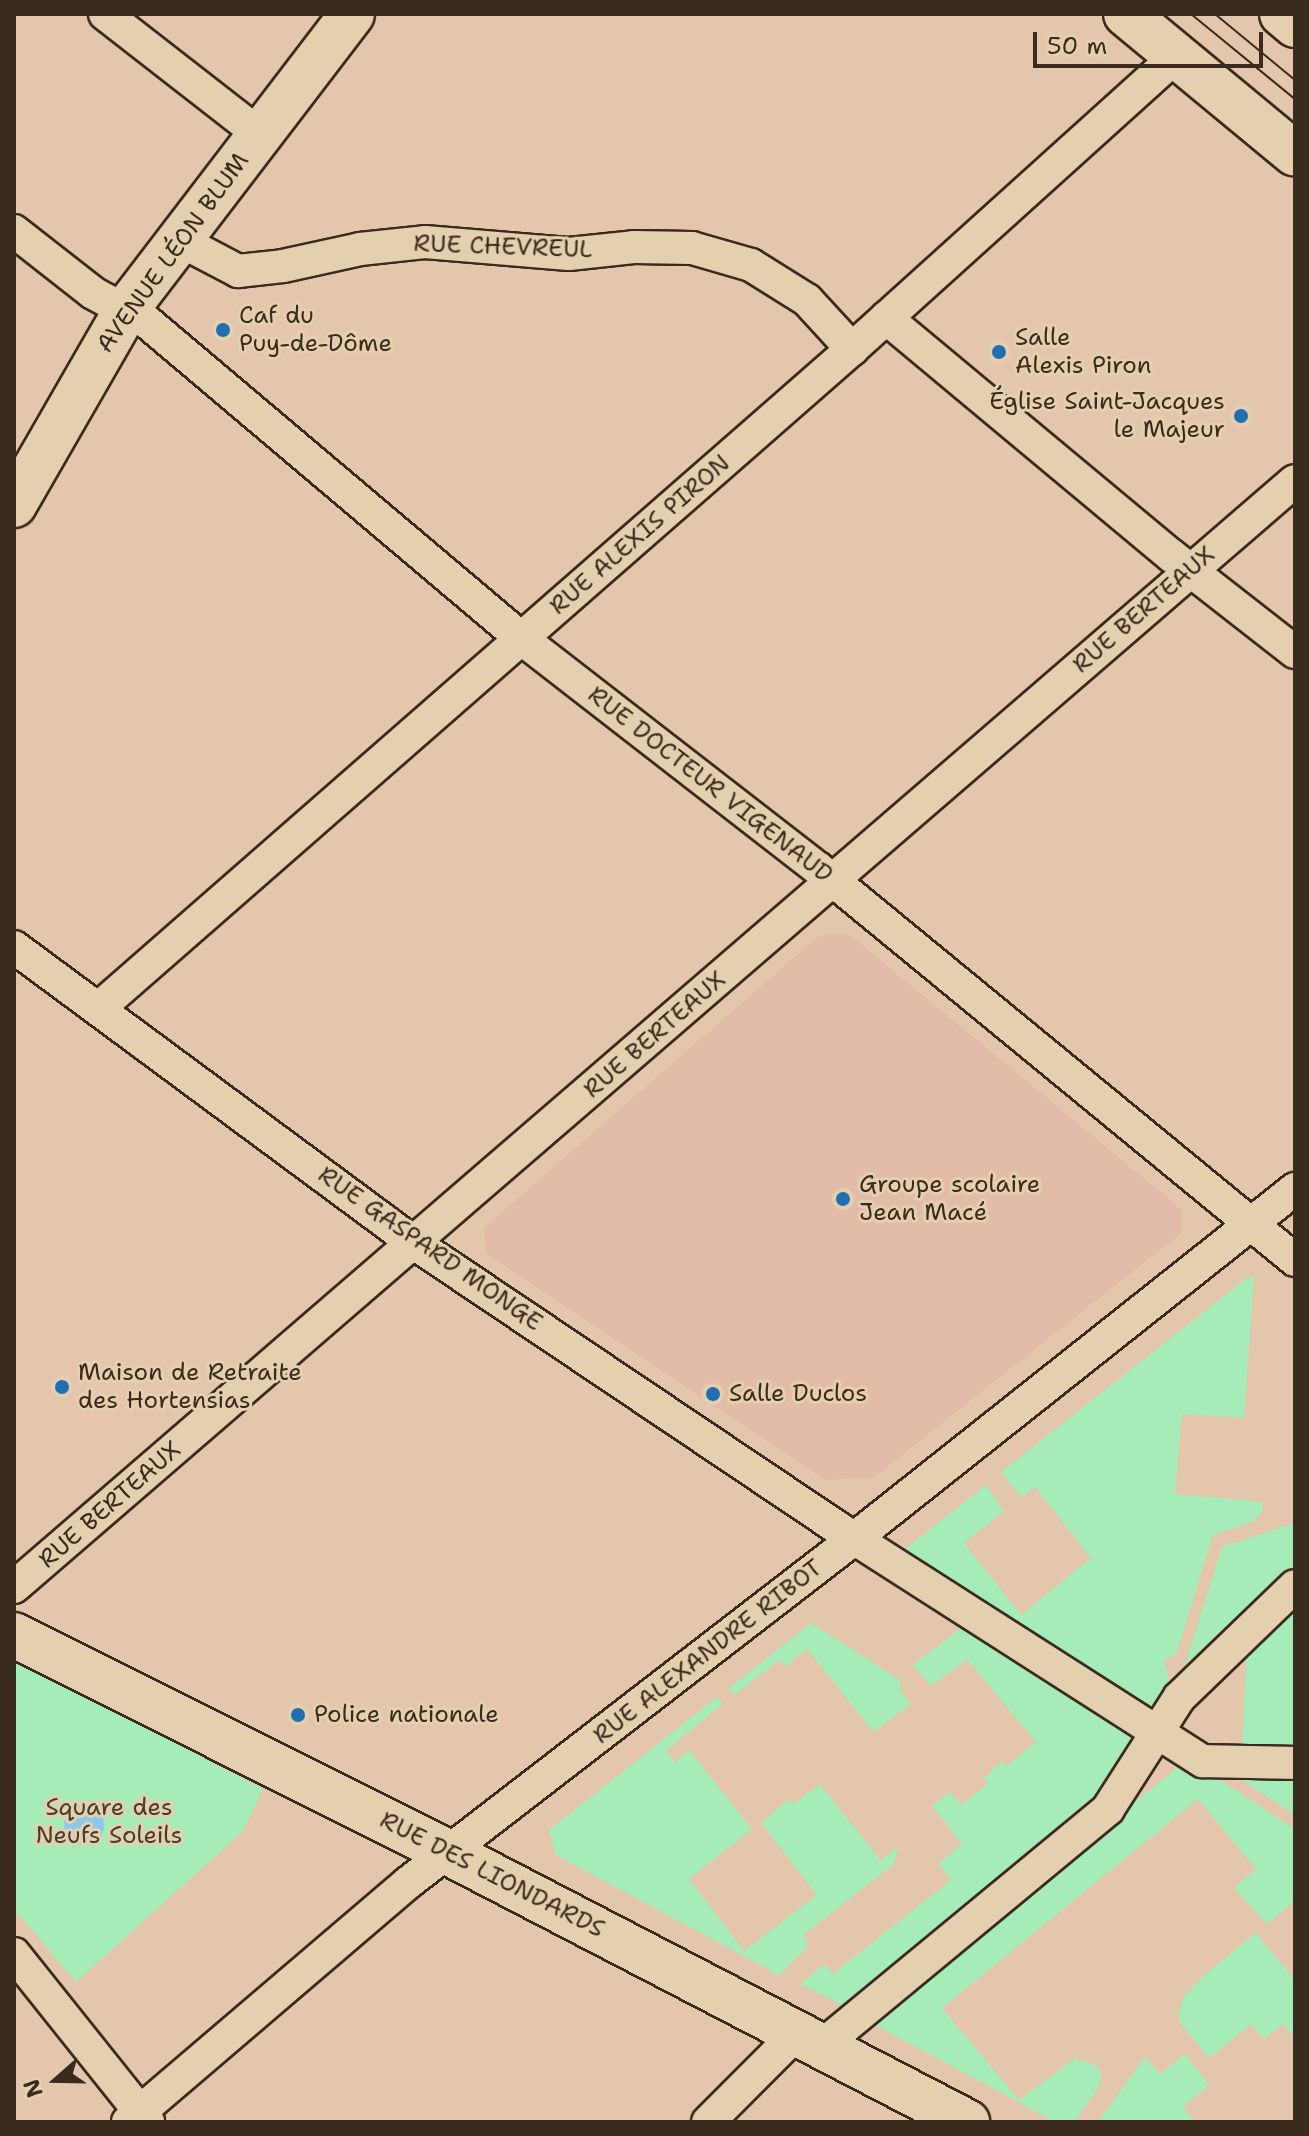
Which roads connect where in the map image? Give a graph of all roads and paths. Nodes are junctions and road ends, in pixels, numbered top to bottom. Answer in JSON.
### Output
{"nodes":[{"id":1,"x":105,"y":14,"type":"edge"},
{"id":2,"x":352,"y":14,"type":"edge"},
{"id":3,"x":1126,"y":14,"type":"edge"},
{"id":4,"x":1282,"y":14,"type":"edge"},
{"id":5,"x":1295,"y":25,"type":"edge"},
{"id":6,"x":1176,"y":56,"type":"junction"},
{"id":7,"x":259,"y":134,"type":"junction"},
{"id":8,"x":1295,"y":154,"type":"edge"},
{"id":9,"x":14,"y":231,"type":"edge"},
{"id":10,"x":179,"y":240,"type":"junction"},
{"id":11,"x":126,"y":310,"type":"junction"},
{"id":12,"x":886,"y":318,"type":"junction"},
{"id":13,"x":852,"y":349,"type":"junction"},
{"id":14,"x":1295,"y":481,"type":"edge"},
{"id":15,"x":14,"y":505,"type":"edge"},
{"id":16,"x":1189,"y":571,"type":"junction"},
{"id":17,"x":522,"y":639,"type":"junction"},
{"id":18,"x":1295,"y":652,"type":"edge"},
{"id":19,"x":834,"y":881,"type":"junction"},
{"id":20,"x":14,"y":947,"type":"edge"},
{"id":21,"x":99,"y":1008,"type":"junction"},
{"id":22,"x":1295,"y":1189,"type":"edge"},
{"id":23,"x":1251,"y":1225,"type":"junction"},
{"id":24,"x":414,"y":1243,"type":"junction"},
{"id":25,"x":1295,"y":1260,"type":"edge"},
{"id":26,"x":855,"y":1538,"type":"junction"},
{"id":27,"x":1295,"y":1586,"type":"edge"},
{"id":28,"x":14,"y":1587,"type":"edge"},
{"id":29,"x":14,"y":1635,"type":"edge"},
{"id":30,"x":1156,"y":1729,"type":"junction"},
{"id":31,"x":1295,"y":1763,"type":"edge"},
{"id":32,"x":449,"y":1853,"type":"junction"},
{"id":33,"x":14,"y":1954,"type":"edge"},
{"id":34,"x":810,"y":2038,"type":"junction"},
{"id":35,"x":139,"y":2118,"type":"edge"},
{"id":36,"x":708,"y":2122,"type":"edge"},
{"id":37,"x":967,"y":2122,"type":"edge"}],
"edges":[{"from":1,"to":7,"type":"street"},
{"from":2,"to":7,"type":"street","name":"AVENUE LÉON BLUM"},
{"from":3,"to":6,"type":"street"},
{"from":4,"to":5,"type":"street"},
{"from":6,"to":8,"type":"street"},
{"from":6,"to":12,"type":"street","name":"RUE ALEXIS PIRON"},
{"from":7,"to":10,"type":"street","name":"AVENUE LÉON BLUM"},
{"from":9,"to":11,"type":"street","name":"RUE DOCTEUR VIGENAUD"},
{"from":10,"to":11,"type":"street","name":"AVENUE LÉON BLUM"},
{"from":10,"to":13,"type":"street","name":"RUE CHEVREUL"},
{"from":11,"to":15,"type":"street","name":"AVENUE LÉON BLUM"},
{"from":11,"to":17,"type":"street","name":"RUE DOCTEUR VIGENAUD"},
{"from":12,"to":13,"type":"street","name":"RUE ALEXIS PIRON"},
{"from":12,"to":16,"type":"street"},
{"from":13,"to":17,"type":"street","name":"RUE ALEXIS PIRON"},
{"from":14,"to":16,"type":"street","name":"RUE BERTEAUX"},
{"from":16,"to":18,"type":"street"},
{"from":16,"to":19,"type":"street","name":"RUE BERTEAUX"},
{"from":17,"to":19,"type":"street","name":"RUE DOCTEUR VIGENAUD"},
{"from":17,"to":21,"type":"street","name":"RUE ALEXIS PIRON"},
{"from":19,"to":23,"type":"street","name":"RUE DOCTEUR VIGENAUD"},
{"from":19,"to":24,"type":"street","name":"RUE BERTEAUX"},
{"from":20,"to":21,"type":"street","name":"RUE GASPARD MONGE"},
{"from":21,"to":24,"type":"street","name":"RUE GASPARD MONGE"},
{"from":22,"to":23,"type":"street","name":"RUE ALEXANDRE RIBOT"},
{"from":23,"to":25,"type":"street","name":"RUE DOCTEUR VIGENAUD"},
{"from":23,"to":26,"type":"street","name":"RUE ALEXANDRE RIBOT"},
{"from":24,"to":26,"type":"street","name":"RUE GASPARD MONGE"},
{"from":24,"to":28,"type":"street","name":"RUE BERTEAUX"},
{"from":26,"to":30,"type":"street","name":"RUE GASPARD MONGE"},
{"from":26,"to":32,"type":"street","name":"RUE ALEXANDRE RIBOT"},
{"from":27,"to":30,"type":"street"},
{"from":29,"to":32,"type":"street","name":"RUE DES LIONDARDS"},
{"from":30,"to":31,"type":"street","name":"RUE GASPARD MONGE"},
{"from":30,"to":34,"type":"street"},
{"from":32,"to":34,"type":"street","name":"RUE DES LIONDARDS"},
{"from":32,"to":35,"type":"street","name":"RUE ALEXANDRE RIBOT"},
{"from":33,"to":35,"type":"street"},
{"from":34,"to":36,"type":"street"},
{"from":34,"to":37,"type":"street","name":"RUE DES LIONDARDS"}]}
